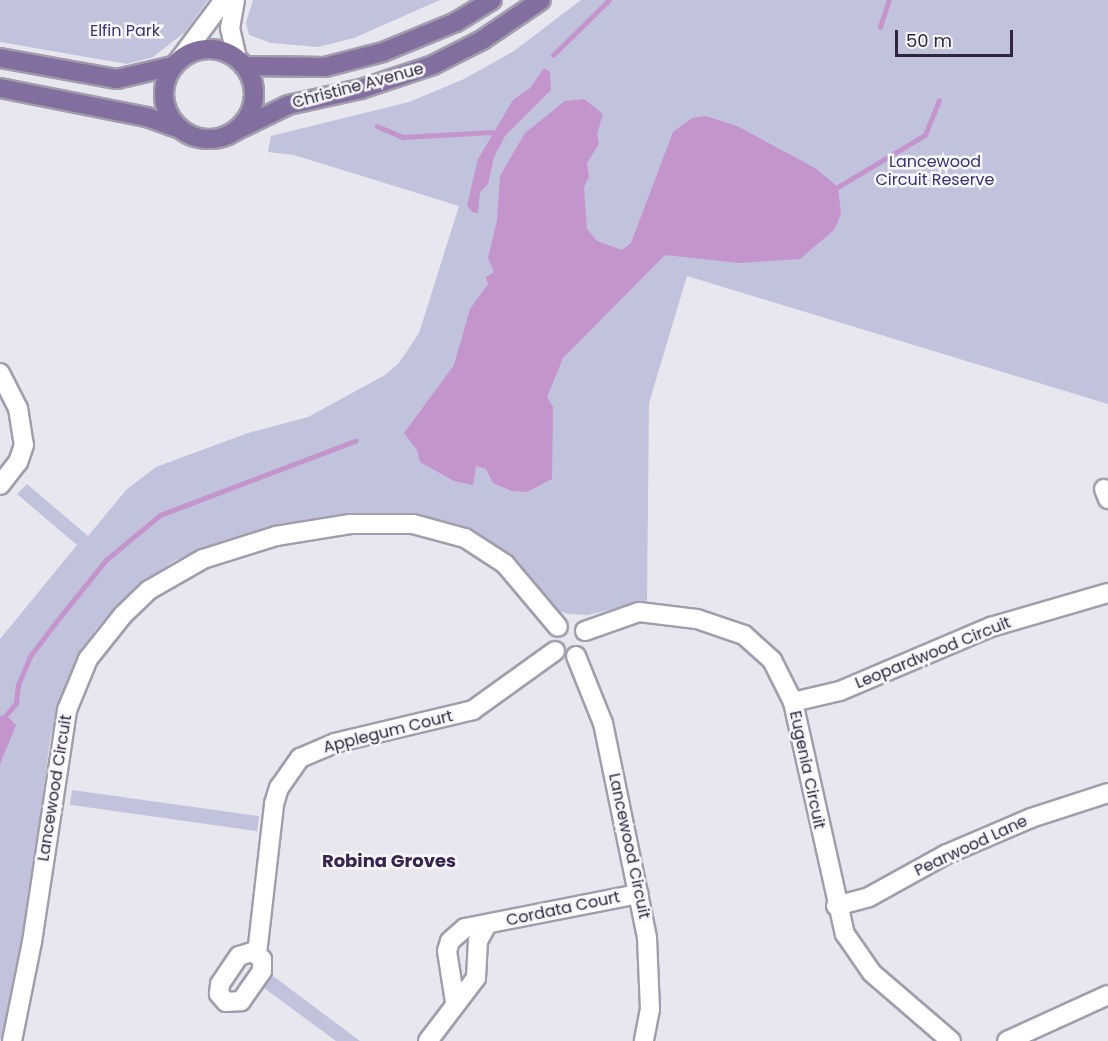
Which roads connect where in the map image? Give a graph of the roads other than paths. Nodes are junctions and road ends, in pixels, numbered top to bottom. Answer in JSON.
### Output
{"nodes":[{"id":1,"x":224,"y":0,"type":"edge"},
{"id":2,"x":235,"y":0,"type":"edge"},
{"id":3,"x":492,"y":0,"type":"edge"},
{"id":4,"x":541,"y":0,"type":"edge"},
{"id":5,"x":0,"y":58,"type":"edge"},
{"id":6,"x":177,"y":63,"type":"junction"},
{"id":7,"x":241,"y":63,"type":"junction"},
{"id":8,"x":0,"y":88,"type":"edge"},
{"id":9,"x":179,"y":129,"type":"junction"},
{"id":10,"x":235,"y":131,"type":"junction"},
{"id":11,"x":0,"y":374,"type":"edge"},
{"id":12,"x":0,"y":485,"type":"edge"},
{"id":13,"x":1108,"y":593,"type":"edge"},
{"id":14,"x":558,"y":627,"type":"junction"},
{"id":15,"x":585,"y":631,"type":"junction"},
{"id":16,"x":555,"y":651,"type":"junction"},
{"id":17,"x":576,"y":656,"type":"junction"},
{"id":18,"x":793,"y":702,"type":"junction"},
{"id":19,"x":1108,"y":793,"type":"edge"},
{"id":20,"x":639,"y":894,"type":"junction"},
{"id":21,"x":837,"y":906,"type":"junction"},
{"id":22,"x":487,"y":925,"type":"junction"},
{"id":23,"x":257,"y":954,"type":"dead end"},
{"id":24,"x":1108,"y":995,"type":"edge"},
{"id":25,"x":455,"y":1002,"type":"junction"},
{"id":26,"x":12,"y":1041,"type":"edge"},
{"id":27,"x":428,"y":1041,"type":"edge"},
{"id":28,"x":644,"y":1041,"type":"edge"},
{"id":29,"x":951,"y":1041,"type":"edge"},
{"id":30,"x":1007,"y":1041,"type":"edge"}],
"edges":[{"from":1,"to":6,"type":"street"},
{"from":2,"to":7,"type":"street"},
{"from":3,"to":7,"type":"main road","name":"Christine Avenue"},
{"from":4,"to":10,"type":"main road","name":"Christine Avenue"},
{"from":5,"to":6,"type":"main road"},
{"from":6,"to":7,"type":"main road"},
{"from":6,"to":9,"type":"main road"},
{"from":7,"to":10,"type":"main road"},
{"from":8,"to":9,"type":"main road"},
{"from":9,"to":10,"type":"main road"},
{"from":11,"to":12,"type":"street"},
{"from":13,"to":18,"type":"street","name":"Leopardwood Circuit"},
{"from":14,"to":15,"type":"street"},
{"from":14,"to":16,"type":"street"},
{"from":14,"to":26,"type":"street","name":"Lancewood Circuit"},
{"from":15,"to":17,"type":"street"},
{"from":15,"to":18,"type":"street","name":"Eugenia Circuit"},
{"from":16,"to":17,"type":"street"},
{"from":16,"to":23,"type":"street","name":"Applegum Court"},
{"from":17,"to":20,"type":"street","name":"Lancewood Circuit"},
{"from":18,"to":21,"type":"street","name":"Eugenia Circuit"},
{"from":19,"to":21,"type":"street","name":"Pearwood Lane"},
{"from":20,"to":22,"type":"street","name":"Cordata Court"},
{"from":20,"to":28,"type":"street","name":"Lancewood Circuit"},
{"from":21,"to":29,"type":"street","name":"Eugenia Circuit"},
{"from":22,"to":25,"type":"street","name":"Cordata Court"},
{"from":22,"to":25,"type":"street","name":"Cordata Court"},
{"from":24,"to":30,"type":"street"},
{"from":25,"to":27,"type":"street","name":"Cordata Court"}]}
